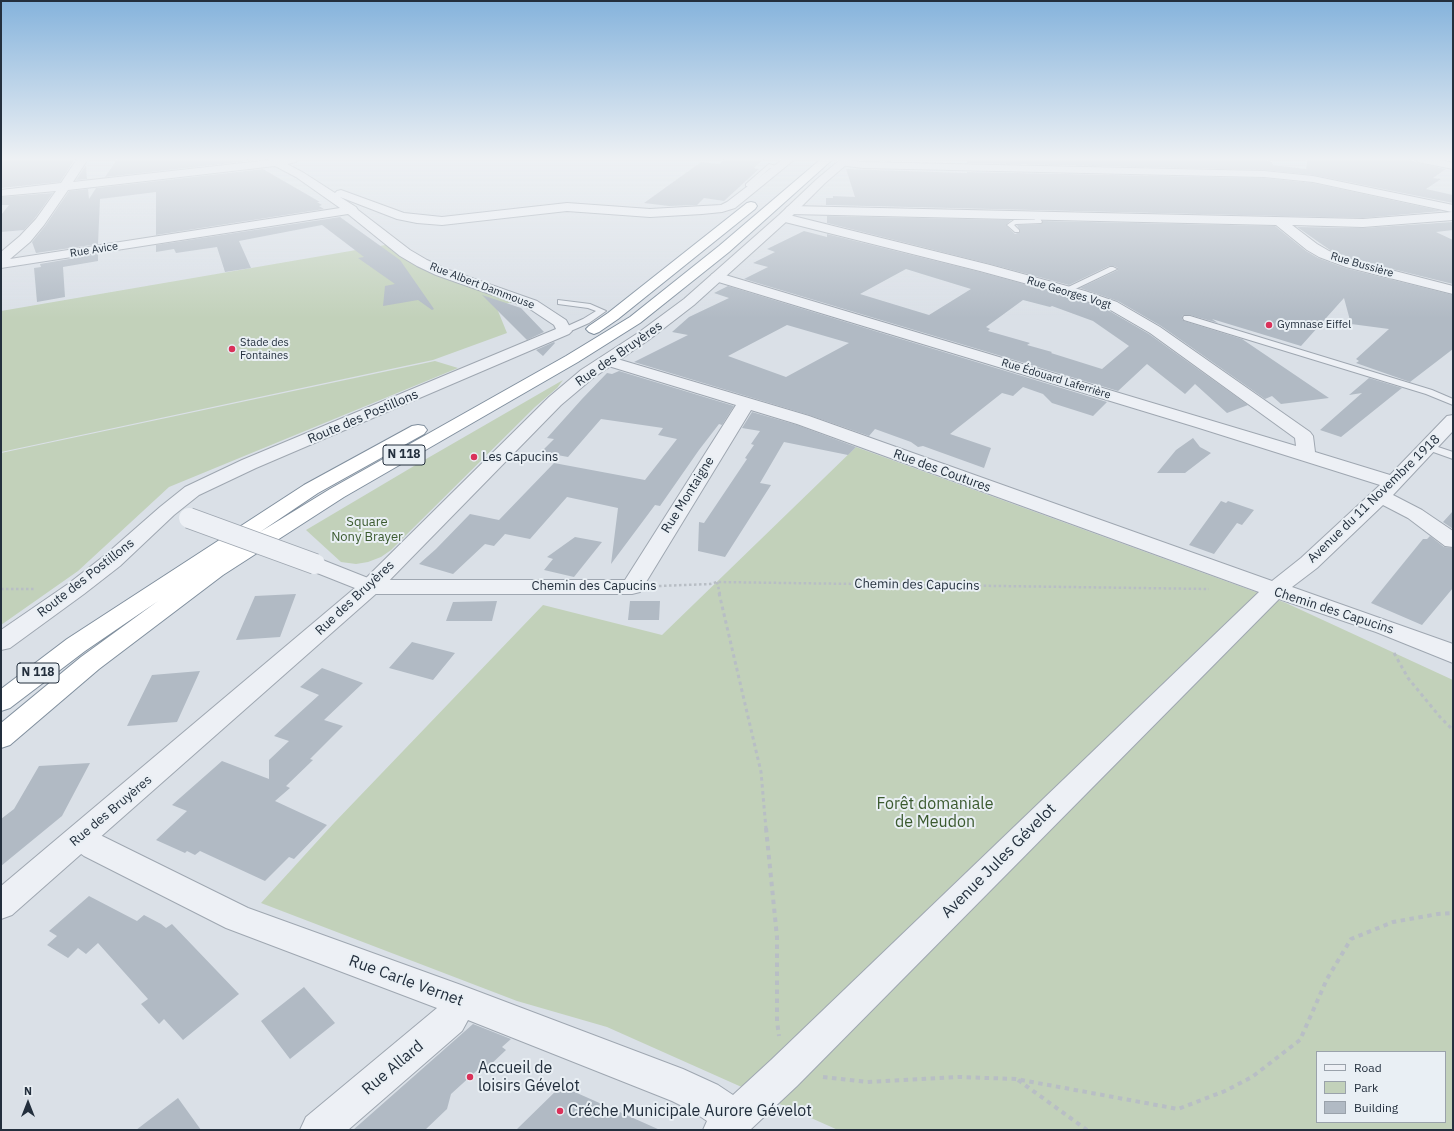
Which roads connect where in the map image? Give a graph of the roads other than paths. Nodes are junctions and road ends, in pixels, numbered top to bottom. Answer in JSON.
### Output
{"nodes":[{"id":1,"x":46,"y":212,"type":"edge"},
{"id":2,"x":340,"y":212,"type":"edge"},
{"id":3,"x":354,"y":212,"type":"edge"},
{"id":4,"x":399,"y":212,"type":"edge"},
{"id":5,"x":509,"y":212,"type":"edge"},
{"id":6,"x":641,"y":212,"type":"edge"},
{"id":7,"x":681,"y":212,"type":"edge"},
{"id":8,"x":740,"y":212,"type":"edge"},
{"id":9,"x":756,"y":212,"type":"edge"},
{"id":10,"x":789,"y":212,"type":"edge"},
{"id":11,"x":787,"y":214,"type":"junction"},
{"id":12,"x":1036,"y":216,"type":"junction"},
{"id":13,"x":1453,"y":216,"type":"edge"},
{"id":14,"x":1280,"y":222,"type":"junction"},
{"id":15,"x":1017,"y":231,"type":"dead end"},
{"id":16,"x":1,"y":259,"type":"edge"},
{"id":17,"x":1,"y":264,"type":"edge"},
{"id":18,"x":1113,"y":269,"type":"dead end"},
{"id":19,"x":717,"y":277,"type":"junction"},
{"id":20,"x":1066,"y":290,"type":"junction"},
{"id":21,"x":1453,"y":290,"type":"edge"},
{"id":22,"x":561,"y":302,"type":"dead end"},
{"id":23,"x":1187,"y":318,"type":"dead end"},
{"id":24,"x":564,"y":331,"type":"junction"},
{"id":25,"x":608,"y":361,"type":"junction"},
{"id":26,"x":1453,"y":402,"type":"edge"},
{"id":27,"x":746,"y":403,"type":"junction"},
{"id":28,"x":1453,"y":420,"type":"edge"},
{"id":29,"x":1429,"y":447,"type":"junction"},
{"id":30,"x":1306,"y":455,"type":"junction"},
{"id":31,"x":1453,"y":456,"type":"edge"},
{"id":32,"x":1387,"y":489,"type":"junction"},
{"id":33,"x":167,"y":511,"type":"junction"},
{"id":34,"x":1453,"y":541,"type":"edge"},
{"id":35,"x":370,"y":587,"type":"junction"},
{"id":36,"x":632,"y":587,"type":"joint"},
{"id":37,"x":1274,"y":590,"type":"junction"},
{"id":38,"x":1,"y":642,"type":"edge"},
{"id":39,"x":1453,"y":655,"type":"edge"},
{"id":40,"x":1,"y":702,"type":"edge"},
{"id":41,"x":1,"y":738,"type":"edge"},
{"id":42,"x":80,"y":838,"type":"junction"},
{"id":43,"x":1,"y":905,"type":"edge"},
{"id":44,"x":461,"y":1001,"type":"junction"},
{"id":45,"x":728,"y":1124,"type":"edge"},
{"id":46,"x":320,"y":1130,"type":"edge"}],
"edges":[{"from":1,"to":16,"type":"street"},
{"from":2,"to":17,"type":"street","name":"Rue Avice"},
{"from":3,"to":24,"type":"street","name":"Rue Albert Dammouse"},
{"from":4,"to":5,"type":"street"},
{"from":6,"to":7,"type":"street"},
{"from":8,"to":40,"type":"highway","number":"N 118"},
{"from":9,"to":41,"type":"highway","number":"N 118"},
{"from":10,"to":11,"type":"street","name":"Rue des Bruyères"},
{"from":11,"to":12,"type":"street"},
{"from":11,"to":19,"type":"street","name":"Rue des Bruyères"},
{"from":11,"to":20,"type":"street","name":"Rue Georges Vogt"},
{"from":12,"to":14,"type":"street"},
{"from":12,"to":15,"type":"lane"},
{"from":13,"to":14,"type":"street"},
{"from":14,"to":21,"type":"street","name":"Rue Bussière"},
{"from":18,"to":20,"type":"lane"},
{"from":19,"to":25,"type":"street","name":"Rue des Bruyères"},
{"from":19,"to":30,"type":"street","name":"Rue Édouard Laferrière"},
{"from":20,"to":30,"type":"street","name":"Rue Georges Vogt"},
{"from":22,"to":24,"type":"lane"},
{"from":23,"to":26,"type":"lane"},
{"from":24,"to":33,"type":"street","name":"Route des Postillons"},
{"from":25,"to":27,"type":"street","name":"Rue des Coutures"},
{"from":25,"to":35,"type":"street","name":"Rue des Bruyères"},
{"from":27,"to":36,"type":"street","name":"Rue Montaigne"},
{"from":27,"to":37,"type":"street","name":"Rue des Coutures"},
{"from":28,"to":29,"type":"street","name":"Avenue du 11 Novembre 1918"},
{"from":29,"to":31,"type":"lane"},
{"from":29,"to":32,"type":"street","name":"Avenue du 11 Novembre 1918"},
{"from":30,"to":32,"type":"street","name":"Rue Édouard Laferrière"},
{"from":32,"to":34,"type":"street","name":"Rue Édouard Laferrière"},
{"from":32,"to":37,"type":"street","name":"Avenue du 11 Novembre 1918"},
{"from":33,"to":35,"type":"street","bridge":true},
{"from":33,"to":38,"type":"street","name":"Route des Postillons"},
{"from":35,"to":36,"type":"street","name":"Chemin des Capucins"},
{"from":35,"to":42,"type":"street","name":"Rue des Bruyères"},
{"from":37,"to":39,"type":"street","name":"Chemin des Capucins"},
{"from":37,"to":45,"type":"street","name":"Avenue Jules Gévelot"},
{"from":42,"to":43,"type":"street","name":"Rue des Bruyères"},
{"from":42,"to":44,"type":"street","name":"Rue Carle Vernet"},
{"from":44,"to":45,"type":"street","name":"Rue Carle Vernet"},
{"from":44,"to":46,"type":"street","name":"Rue Allard"}]}
